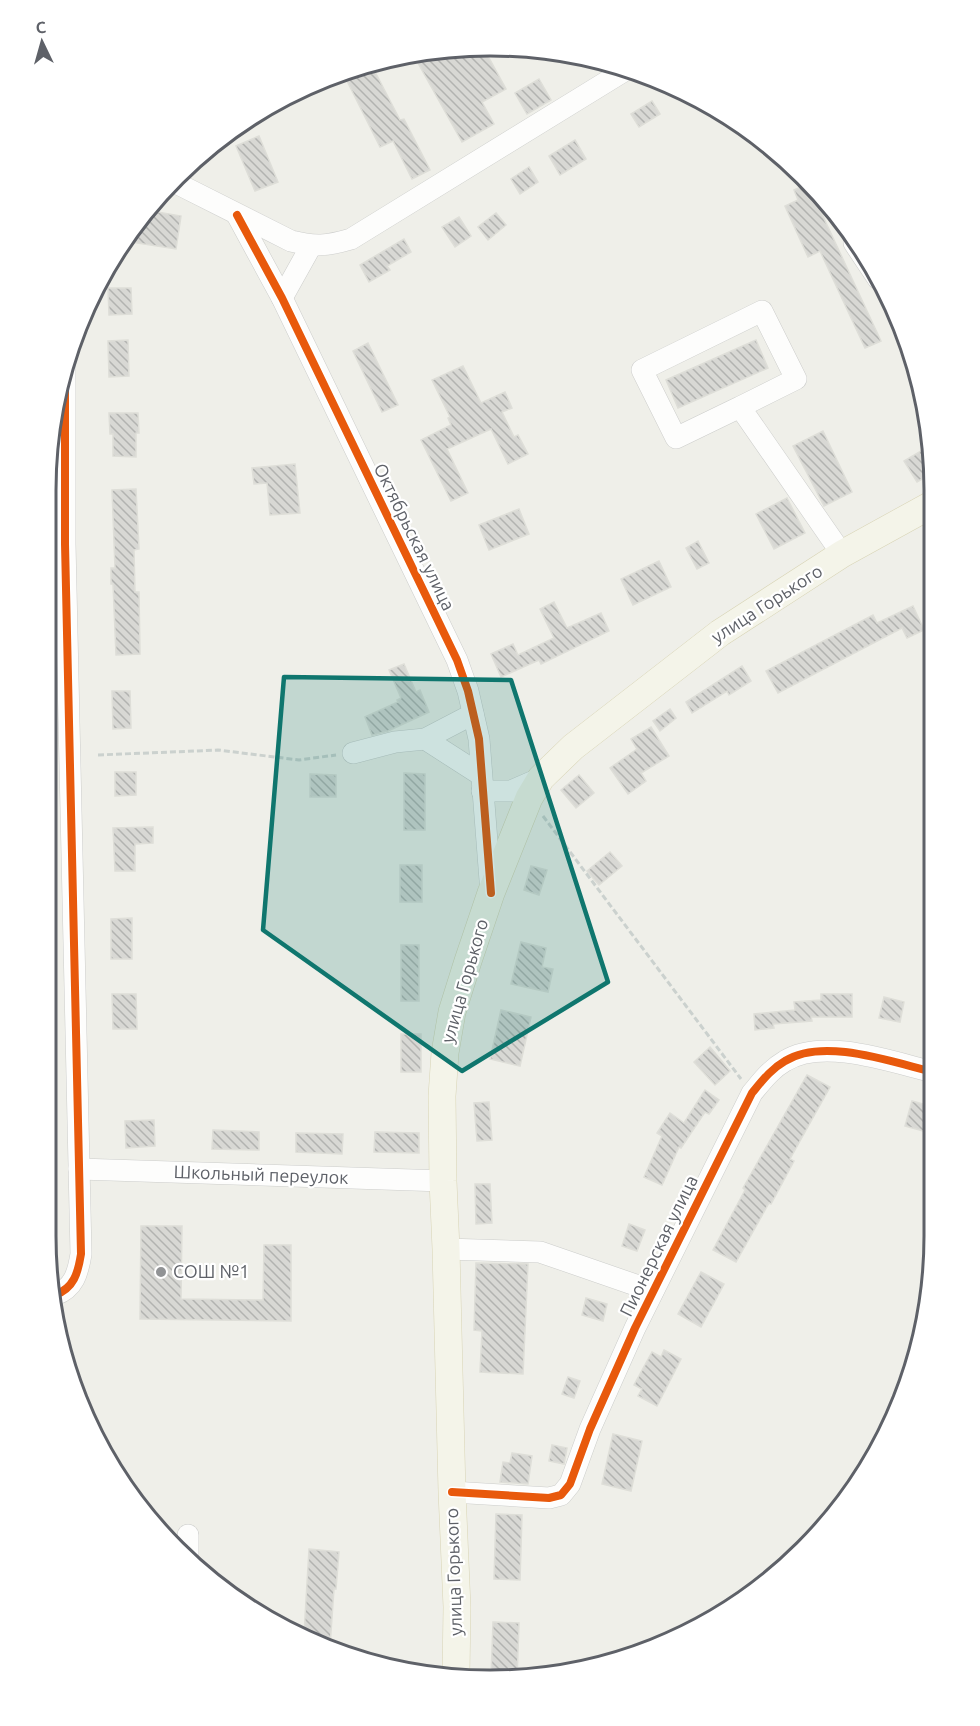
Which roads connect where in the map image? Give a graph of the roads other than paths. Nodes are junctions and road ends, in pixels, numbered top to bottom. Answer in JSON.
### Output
{"nodes":[{"id":1,"x":618,"y":75,"type":"edge"},
{"id":2,"x":181,"y":186,"type":"edge"},
{"id":3,"x":237,"y":215,"type":"junction"},
{"id":4,"x":311,"y":246,"type":"junction"},
{"id":5,"x":282,"y":298,"type":"junction"},
{"id":6,"x":740,"y":407,"type":"junction"},
{"id":7,"x":62,"y":416,"type":"edge"},
{"id":8,"x":924,"y":509,"type":"edge"},
{"id":9,"x":56,"y":526,"type":"edge"},
{"id":10,"x":842,"y":555,"type":"junction"},
{"id":11,"x":56,"y":570,"type":"edge"},
{"id":12,"x":473,"y":714,"type":"junction"},
{"id":13,"x":425,"y":739,"type":"junction"},
{"id":14,"x":353,"y":753,"type":"road end"},
{"id":15,"x":482,"y":783,"type":"junction"},
{"id":16,"x":535,"y":788,"type":"junction"},
{"id":17,"x":491,"y":893,"type":"junction"},
{"id":18,"x":924,"y":1070,"type":"edge"},
{"id":19,"x":79,"y":1169,"type":"junction"},
{"id":20,"x":443,"y":1181,"type":"junction"},
{"id":21,"x":446,"y":1249,"type":"junction"},
{"id":22,"x":653,"y":1291,"type":"junction"},
{"id":23,"x":59,"y":1294,"type":"edge"},
{"id":24,"x":452,"y":1492,"type":"junction"},
{"id":25,"x":456,"y":1669,"type":"edge"}],
"edges":[{"from":1,"to":4,"type":"street"},
{"from":2,"to":3,"type":"street"},
{"from":3,"to":4,"type":"street"},
{"from":3,"to":5,"type":"street","name":"Октябрьская улица"},
{"from":4,"to":5,"type":"street"},
{"from":5,"to":12,"type":"street","name":"Октябрьская улица"},
{"from":6,"to":6,"type":"street"},
{"from":6,"to":10,"type":"street"},
{"from":7,"to":9,"type":"street"},
{"from":8,"to":10,"type":"main road","name":"улица Горького"},
{"from":10,"to":16,"type":"main road","name":"улица Горького"},
{"from":11,"to":19,"type":"street"},
{"from":12,"to":13,"type":"street"},
{"from":12,"to":15,"type":"street","name":"Октябрьская улица"},
{"from":13,"to":14,"type":"street"},
{"from":13,"to":15,"type":"street"},
{"from":15,"to":16,"type":"street"},
{"from":15,"to":17,"type":"street","name":"Октябрьская улица"},
{"from":16,"to":17,"type":"main road","name":"улица Горького"},
{"from":17,"to":20,"type":"main road","name":"улица Горького"},
{"from":18,"to":22,"type":"street","name":"Пионерская улица"},
{"from":19,"to":20,"type":"street","name":"Школьный переулок"},
{"from":19,"to":23,"type":"street"},
{"from":20,"to":21,"type":"main road","name":"улица Горького"},
{"from":21,"to":22,"type":"street"},
{"from":21,"to":24,"type":"main road","name":"улица Горького"},
{"from":22,"to":24,"type":"street","name":"Пионерская улица"},
{"from":24,"to":25,"type":"main road","name":"улица Горького"}]}
